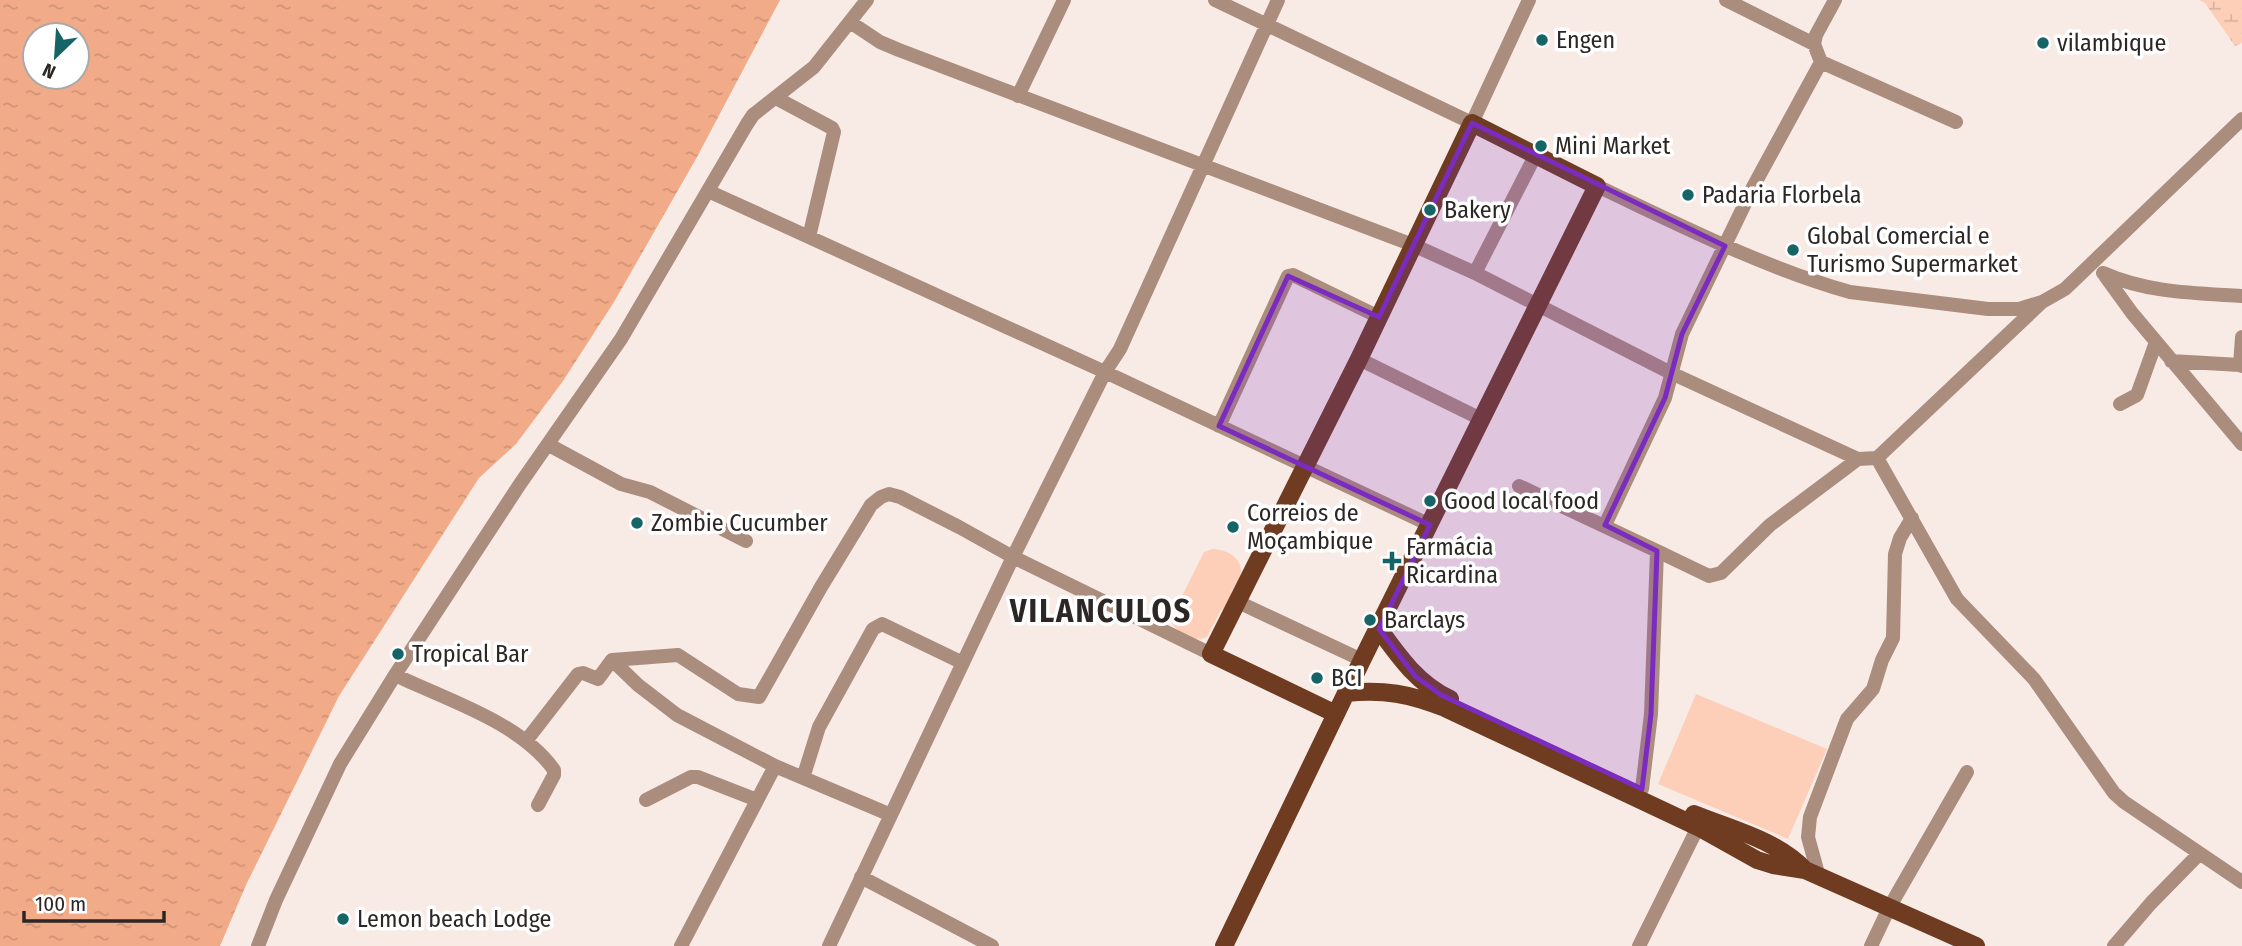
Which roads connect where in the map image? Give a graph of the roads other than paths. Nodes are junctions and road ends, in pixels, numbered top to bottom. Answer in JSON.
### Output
{"nodes":[{"id":1,"x":867,"y":0,"type":"edge"},
{"id":2,"x":1064,"y":0,"type":"edge"},
{"id":3,"x":1215,"y":0,"type":"edge"},
{"id":4,"x":1278,"y":0,"type":"edge"},
{"id":5,"x":1528,"y":0,"type":"edge"},
{"id":6,"x":1726,"y":0,"type":"edge"},
{"id":7,"x":1835,"y":0,"type":"edge"},
{"id":8,"x":850,"y":22,"type":"junction"},
{"id":9,"x":1267,"y":26,"type":"junction"},
{"id":10,"x":1814,"y":44,"type":"junction"},
{"id":11,"x":1821,"y":62,"type":"junction"},
{"id":12,"x":1018,"y":96,"type":"junction"},
{"id":13,"x":776,"y":97,"type":"junction"},
{"id":14,"x":2242,"y":119,"type":"edge"},
{"id":15,"x":1956,"y":122,"type":"dead end"},
{"id":16,"x":1472,"y":123,"type":"junction"},
{"id":17,"x":1536,"y":154,"type":"junction"},
{"id":18,"x":1204,"y":164,"type":"junction"},
{"id":19,"x":1597,"y":186,"type":"junction"},
{"id":20,"x":708,"y":191,"type":"junction"},
{"id":21,"x":809,"y":237,"type":"junction"},
{"id":22,"x":1413,"y":245,"type":"junction"},
{"id":23,"x":1725,"y":246,"type":"junction"},
{"id":24,"x":2096,"y":270,"type":"junction"},
{"id":25,"x":1475,"y":273,"type":"junction"},
{"id":26,"x":2242,"y":296,"type":"edge"},
{"id":27,"x":2042,"y":302,"type":"junction"},
{"id":28,"x":1538,"y":305,"type":"junction"},
{"id":29,"x":1379,"y":317,"type":"junction"},
{"id":30,"x":2242,"y":337,"type":"edge"},
{"id":31,"x":2155,"y":342,"type":"junction"},
{"id":32,"x":1359,"y":359,"type":"junction"},
{"id":33,"x":2171,"y":361,"type":"junction"},
{"id":34,"x":2241,"y":365,"type":"edge"},
{"id":35,"x":1105,"y":372,"type":"junction"},
{"id":36,"x":1671,"y":373,"type":"junction"},
{"id":37,"x":2120,"y":404,"type":"dead end"},
{"id":38,"x":1481,"y":419,"type":"junction"},
{"id":39,"x":1219,"y":426,"type":"junction"},
{"id":40,"x":2242,"y":444,"type":"edge"},
{"id":41,"x":549,"y":445,"type":"junction"},
{"id":42,"x":1877,"y":458,"type":"junction"},
{"id":43,"x":1858,"y":459,"type":"junction"},
{"id":44,"x":1305,"y":467,"type":"junction"},
{"id":45,"x":1519,"y":486,"type":"dead end"},
{"id":46,"x":1912,"y":518,"type":"junction"},
{"id":47,"x":1430,"y":524,"type":"junction"},
{"id":48,"x":1605,"y":525,"type":"junction"},
{"id":49,"x":746,"y":541,"type":"dead end"},
{"id":50,"x":1657,"y":551,"type":"junction"},
{"id":51,"x":1013,"y":557,"type":"junction"},
{"id":52,"x":1238,"y":602,"type":"junction"},
{"id":53,"x":1379,"y":629,"type":"junction"},
{"id":54,"x":1211,"y":654,"type":"junction"},
{"id":55,"x":612,"y":660,"type":"junction"},
{"id":56,"x":1362,"y":660,"type":"junction"},
{"id":57,"x":963,"y":663,"type":"junction"},
{"id":58,"x":395,"y":675,"type":"junction"},
{"id":59,"x":1346,"y":694,"type":"junction"},
{"id":60,"x":1336,"y":714,"type":"junction"},
{"id":61,"x":526,"y":741,"type":"junction"},
{"id":62,"x":775,"y":766,"type":"junction"},
{"id":63,"x":1967,"y":772,"type":"dead end"},
{"id":64,"x":803,"y":778,"type":"junction"},
{"id":65,"x":1642,"y":789,"type":"junction"},
{"id":66,"x":646,"y":800,"type":"dead end"},
{"id":67,"x":757,"y":800,"type":"junction"},
{"id":68,"x":538,"y":804,"type":"dead end"},
{"id":69,"x":891,"y":816,"type":"junction"},
{"id":70,"x":1698,"y":827,"type":"junction"},
{"id":71,"x":1755,"y":848,"type":"junction"},
{"id":72,"x":2199,"y":854,"type":"junction"},
{"id":73,"x":1812,"y":873,"type":"junction"},
{"id":74,"x":861,"y":877,"type":"junction"},
{"id":75,"x":2242,"y":882,"type":"edge"},
{"id":76,"x":1889,"y":908,"type":"junction"},
{"id":77,"x":258,"y":946,"type":"edge"},
{"id":78,"x":681,"y":946,"type":"edge"},
{"id":79,"x":828,"y":946,"type":"edge"},
{"id":80,"x":992,"y":946,"type":"edge"},
{"id":81,"x":1224,"y":946,"type":"edge"},
{"id":82,"x":1639,"y":946,"type":"edge"},
{"id":83,"x":1871,"y":946,"type":"edge"},
{"id":84,"x":1976,"y":946,"type":"edge"},
{"id":85,"x":2115,"y":946,"type":"edge"}],
"edges":[{"from":1,"to":8,"type":"street"},
{"from":2,"to":12,"type":"street"},
{"from":3,"to":9,"type":"street"},
{"from":4,"to":9,"type":"street"},
{"from":5,"to":16,"type":"street"},
{"from":6,"to":10,"type":"street"},
{"from":7,"to":10,"type":"street"},
{"from":8,"to":12,"type":"street"},
{"from":8,"to":13,"type":"street"},
{"from":9,"to":16,"type":"street"},
{"from":9,"to":18,"type":"street"},
{"from":10,"to":11,"type":"street"},
{"from":11,"to":15,"type":"street"},
{"from":11,"to":23,"type":"street"},
{"from":12,"to":18,"type":"street"},
{"from":13,"to":20,"type":"street"},
{"from":13,"to":21,"type":"street"},
{"from":14,"to":24,"type":"street"},
{"from":16,"to":17,"type":"main road"},
{"from":16,"to":22,"type":"main road"},
{"from":17,"to":19,"type":"main road"},
{"from":17,"to":25,"type":"street"},
{"from":18,"to":22,"type":"street"},
{"from":18,"to":35,"type":"street"},
{"from":19,"to":23,"type":"street"},
{"from":19,"to":28,"type":"main road"},
{"from":20,"to":21,"type":"street"},
{"from":20,"to":41,"type":"street"},
{"from":21,"to":35,"type":"street"},
{"from":22,"to":25,"type":"street"},
{"from":22,"to":29,"type":"main road"},
{"from":23,"to":27,"type":"street"},
{"from":23,"to":36,"type":"street"},
{"from":24,"to":26,"type":"street"},
{"from":24,"to":27,"type":"street"},
{"from":24,"to":31,"type":"street"},
{"from":25,"to":28,"type":"street"},
{"from":27,"to":42,"type":"street"},
{"from":28,"to":36,"type":"street"},
{"from":28,"to":38,"type":"main road"},
{"from":29,"to":32,"type":"main road"},
{"from":29,"to":39,"type":"street"},
{"from":30,"to":34,"type":"street"},
{"from":31,"to":33,"type":"street"},
{"from":31,"to":37,"type":"street"},
{"from":32,"to":38,"type":"street"},
{"from":32,"to":44,"type":"main road"},
{"from":33,"to":34,"type":"street"},
{"from":33,"to":40,"type":"street"},
{"from":35,"to":39,"type":"street"},
{"from":35,"to":51,"type":"street"},
{"from":36,"to":43,"type":"street"},
{"from":36,"to":48,"type":"street"},
{"from":38,"to":47,"type":"main road"},
{"from":39,"to":44,"type":"street"},
{"from":41,"to":49,"type":"street"},
{"from":41,"to":58,"type":"street"},
{"from":42,"to":43,"type":"street"},
{"from":42,"to":46,"type":"street"},
{"from":43,"to":50,"type":"street"},
{"from":44,"to":47,"type":"street"},
{"from":44,"to":52,"type":"main road"},
{"from":45,"to":48,"type":"street"},
{"from":46,"to":72,"type":"street"},
{"from":46,"to":73,"type":"street"},
{"from":47,"to":53,"type":"main road"},
{"from":48,"to":50,"type":"street"},
{"from":50,"to":65,"type":"street"},
{"from":51,"to":54,"type":"street"},
{"from":51,"to":55,"type":"street"},
{"from":51,"to":57,"type":"street"},
{"from":52,"to":54,"type":"main road"},
{"from":52,"to":56,"type":"street"},
{"from":53,"to":56,"type":"main road"},
{"from":53,"to":65,"type":"main road"},
{"from":54,"to":60,"type":"main road"},
{"from":55,"to":61,"type":"street"},
{"from":55,"to":62,"type":"street"},
{"from":56,"to":59,"type":"main road"},
{"from":57,"to":64,"type":"street"},
{"from":57,"to":69,"type":"street"},
{"from":58,"to":61,"type":"street"},
{"from":58,"to":77,"type":"street"},
{"from":59,"to":60,"type":"main road"},
{"from":59,"to":70,"type":"main road"},
{"from":60,"to":81,"type":"main road"},
{"from":61,"to":68,"type":"street"},
{"from":62,"to":64,"type":"street"},
{"from":62,"to":67,"type":"street"},
{"from":63,"to":76,"type":"street"},
{"from":64,"to":69,"type":"street"},
{"from":65,"to":71,"type":"main road"},
{"from":66,"to":67,"type":"street"},
{"from":67,"to":78,"type":"street"},
{"from":69,"to":74,"type":"street"},
{"from":70,"to":71,"type":"main road"},
{"from":70,"to":82,"type":"street"},
{"from":71,"to":73,"type":"main road"},
{"from":72,"to":75,"type":"street"},
{"from":72,"to":85,"type":"street"},
{"from":73,"to":76,"type":"main road"},
{"from":74,"to":79,"type":"street"},
{"from":74,"to":80,"type":"street"},
{"from":76,"to":83,"type":"street"},
{"from":76,"to":84,"type":"main road"}]}
